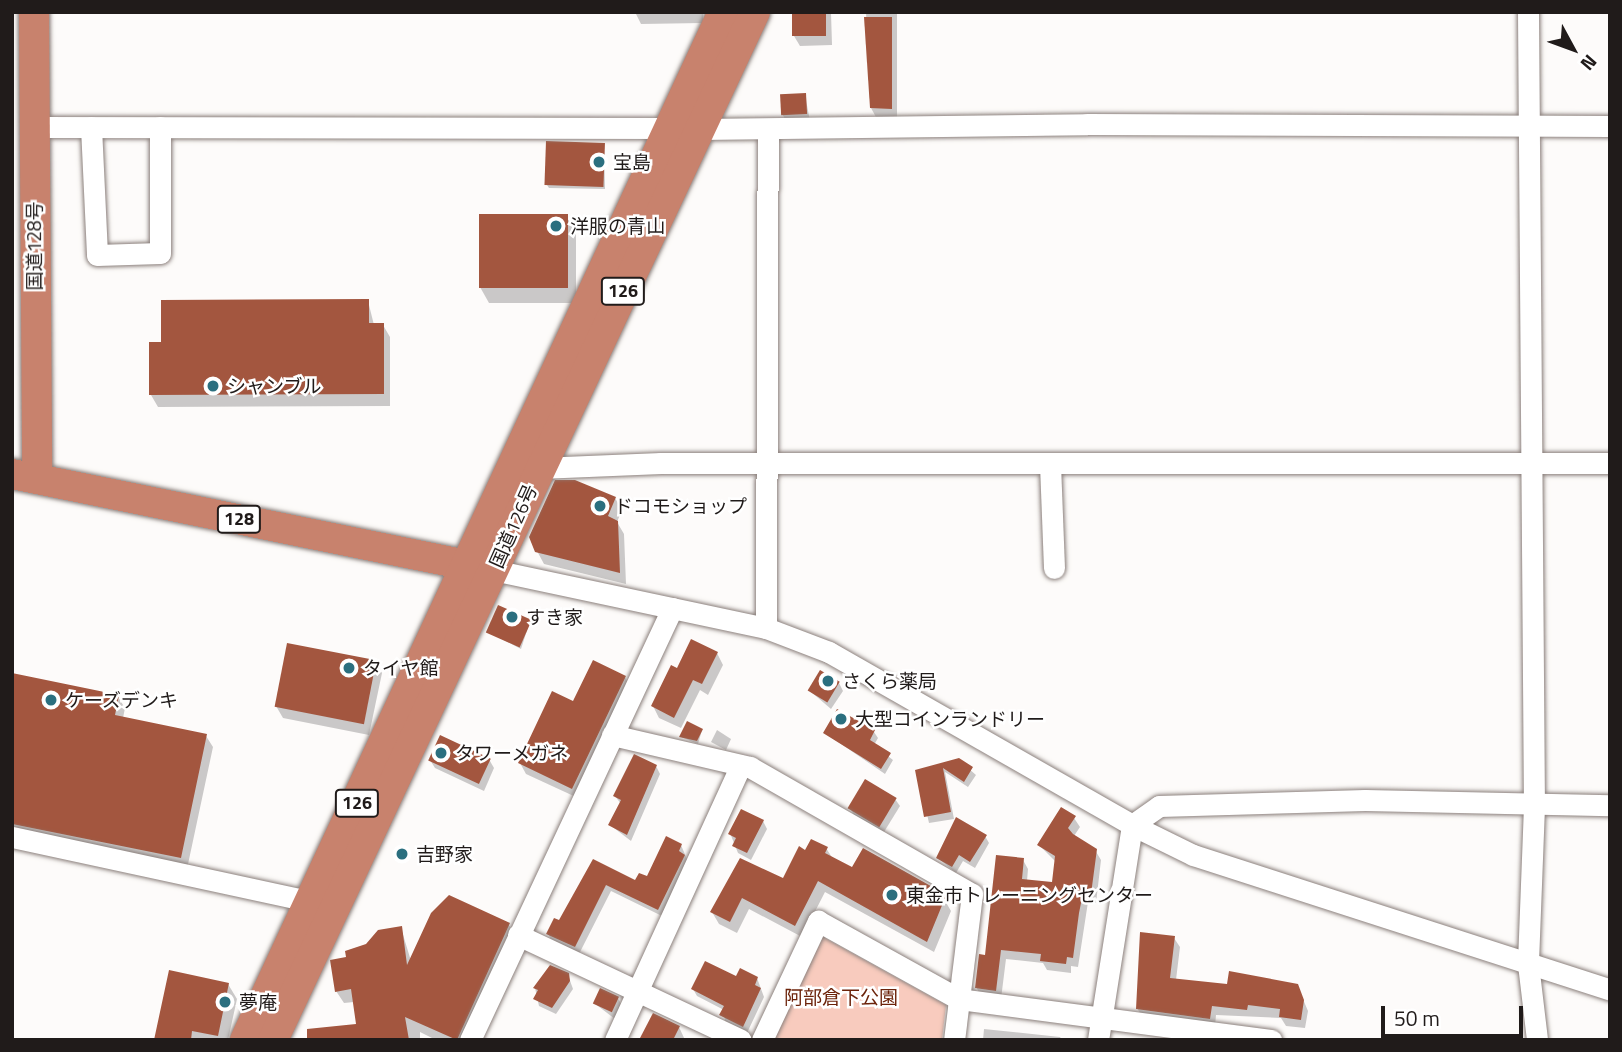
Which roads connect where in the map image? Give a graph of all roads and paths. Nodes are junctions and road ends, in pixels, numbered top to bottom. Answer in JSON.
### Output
{"nodes":[{"id":1,"x":34,"y":12,"type":"edge"},
{"id":2,"x":723,"y":12,"type":"edge"},
{"id":3,"x":755,"y":12,"type":"edge"},
{"id":4,"x":1528,"y":12,"type":"edge"},
{"id":5,"x":1528,"y":125,"type":"junction"},
{"id":6,"x":1610,"y":126,"type":"edge"},
{"id":7,"x":23,"y":127,"type":"edge"},
{"id":8,"x":91,"y":127,"type":"junction"},
{"id":9,"x":160,"y":127,"type":"junction"},
{"id":10,"x":668,"y":128,"type":"junction"},
{"id":11,"x":700,"y":129,"type":"junction"},
{"id":12,"x":768,"y":129,"type":"junction"},
{"id":13,"x":1528,"y":463,"type":"junction"},
{"id":14,"x":1610,"y":463,"type":"edge"},
{"id":15,"x":1050,"y":464,"type":"junction"},
{"id":16,"x":767,"y":465,"type":"junction"},
{"id":17,"x":539,"y":468,"type":"junction"},
{"id":18,"x":24,"y":477,"type":"edge"},
{"id":19,"x":479,"y":568,"type":"junction"},
{"id":20,"x":1054,"y":568,"type":"dead end"},
{"id":21,"x":672,"y":608,"type":"junction"},
{"id":22,"x":766,"y":628,"type":"junction"},
{"id":23,"x":612,"y":735,"type":"junction"},
{"id":24,"x":741,"y":765,"type":"junction"},
{"id":25,"x":1610,"y":805,"type":"edge"},
{"id":26,"x":1534,"y":806,"type":"junction"},
{"id":27,"x":1132,"y":825,"type":"junction"},
{"id":28,"x":12,"y":837,"type":"edge"},
{"id":29,"x":312,"y":902,"type":"junction"},
{"id":30,"x":518,"y":935,"type":"junction"},
{"id":31,"x":1528,"y":964,"type":"junction"},
{"id":32,"x":1610,"y":990,"type":"edge"},
{"id":33,"x":636,"y":992,"type":"junction"},
{"id":34,"x":959,"y":999,"type":"junction"},
{"id":35,"x":1101,"y":1016,"type":"junction"},
{"id":36,"x":245,"y":1040,"type":"edge"},
{"id":37,"x":273,"y":1040,"type":"edge"},
{"id":38,"x":470,"y":1040,"type":"edge"},
{"id":39,"x":615,"y":1040,"type":"edge"},
{"id":40,"x":741,"y":1040,"type":"edge"},
{"id":41,"x":762,"y":1040,"type":"edge"},
{"id":42,"x":954,"y":1040,"type":"edge"},
{"id":43,"x":1098,"y":1040,"type":"edge"},
{"id":44,"x":1271,"y":1040,"type":"edge"},
{"id":45,"x":1537,"y":1040,"type":"edge"}],
"edges":[{"from":1,"to":7,"type":"highway","name":"国道128号","number":"128"},
{"from":2,"to":10,"type":"highway","name":"国道126号","number":"126"},
{"from":3,"to":11,"type":"highway","name":"国道126号","number":"126"},
{"from":4,"to":5,"type":"street"},
{"from":5,"to":6,"type":"street"},
{"from":5,"to":12,"type":"street"},
{"from":5,"to":13,"type":"street"},
{"from":7,"to":8,"type":"street"},
{"from":7,"to":18,"type":"highway","name":"国道128号","number":"128"},
{"from":8,"to":9,"type":"street"},
{"from":8,"to":9,"type":"street"},
{"from":9,"to":10,"type":"street"},
{"from":10,"to":19,"type":"highway","name":"国道126号","number":"126"},
{"from":11,"to":12,"type":"street"},
{"from":11,"to":17,"type":"highway","name":"国道126号","number":"126"},
{"from":12,"to":16,"type":"street"},
{"from":13,"to":14,"type":"street"},
{"from":13,"to":15,"type":"street"},
{"from":13,"to":26,"type":"street"},
{"from":15,"to":16,"type":"street"},
{"from":15,"to":20,"type":"street"},
{"from":16,"to":17,"type":"street"},
{"from":16,"to":22,"type":"street"},
{"from":17,"to":19,"type":"highway","name":"国道126号","number":"126"},
{"from":18,"to":19,"type":"highway","name":"国道128号","number":"128"},
{"from":19,"to":21,"type":"street"},
{"from":19,"to":29,"type":"highway","name":"国道126号","number":"126"},
{"from":19,"to":37,"type":"highway","name":"国道126号","number":"126"},
{"from":21,"to":22,"type":"street"},
{"from":21,"to":23,"type":"street"},
{"from":22,"to":27,"type":"street"},
{"from":23,"to":24,"type":"street"},
{"from":23,"to":30,"type":"street"},
{"from":24,"to":33,"type":"street"},
{"from":24,"to":34,"type":"street"},
{"from":25,"to":26,"type":"street"},
{"from":26,"to":27,"type":"street"},
{"from":26,"to":31,"type":"street"},
{"from":27,"to":31,"type":"street"},
{"from":27,"to":35,"type":"street"},
{"from":28,"to":29,"type":"street"},
{"from":29,"to":36,"type":"highway","name":"国道126号","number":"126"},
{"from":30,"to":33,"type":"street"},
{"from":30,"to":38,"type":"street"},
{"from":31,"to":32,"type":"street"},
{"from":31,"to":45,"type":"street"},
{"from":33,"to":39,"type":"street"},
{"from":33,"to":40,"type":"street"},
{"from":34,"to":35,"type":"street"},
{"from":34,"to":41,"type":"street"},
{"from":34,"to":42,"type":"street"},
{"from":35,"to":43,"type":"street"},
{"from":35,"to":44,"type":"street"}]}
